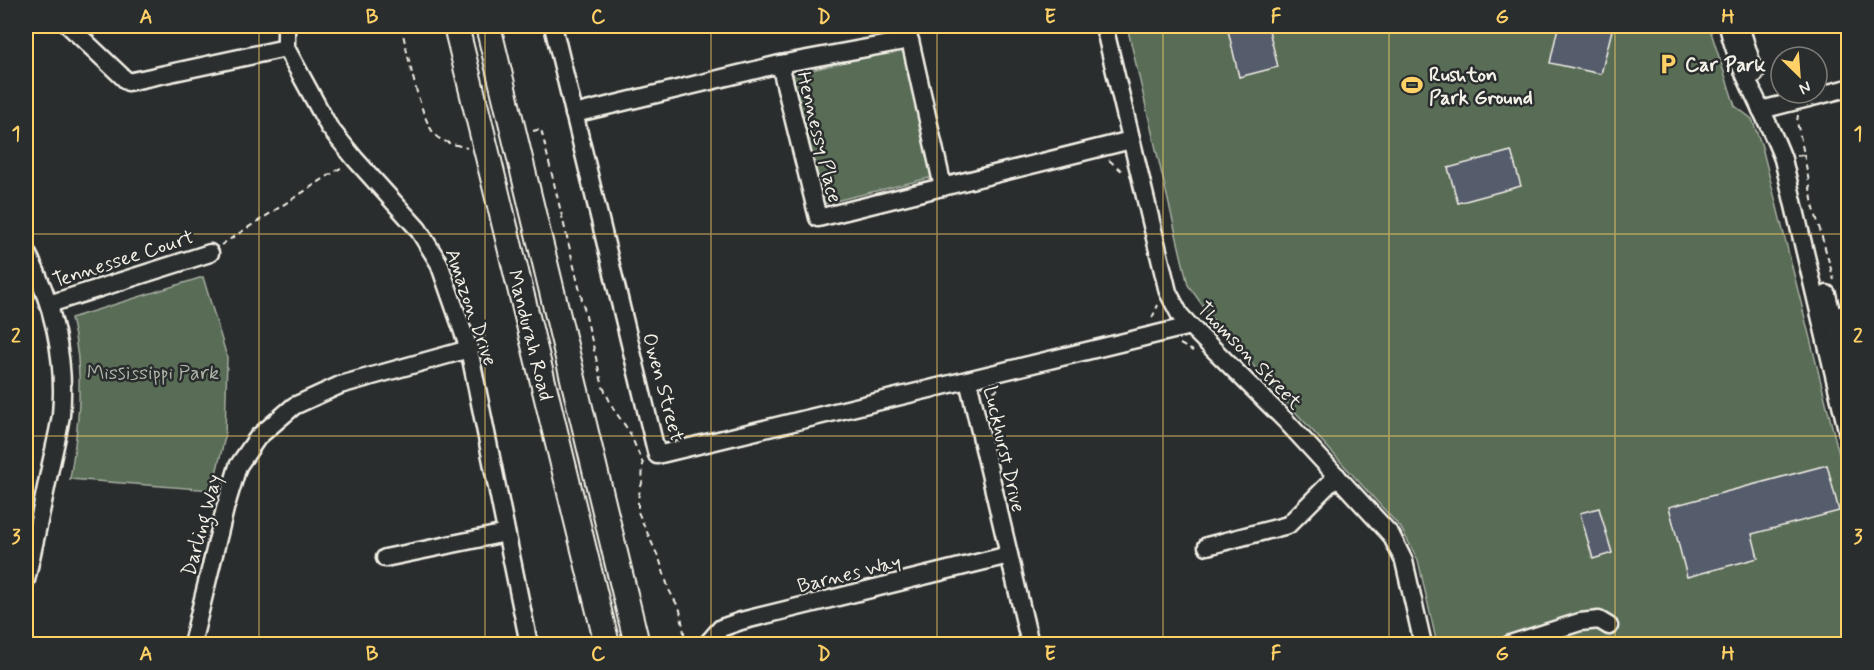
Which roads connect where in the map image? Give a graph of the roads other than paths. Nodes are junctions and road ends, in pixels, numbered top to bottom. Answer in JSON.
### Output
{"nodes":[{"id":1,"x":69,"y":26,"type":"edge"},
{"id":2,"x":286,"y":26,"type":"edge"},
{"id":3,"x":456,"y":26,"type":"edge"},
{"id":4,"x":488,"y":26,"type":"edge"},
{"id":5,"x":553,"y":26,"type":"edge"},
{"id":6,"x":1104,"y":26,"type":"edge"},
{"id":7,"x":1728,"y":26,"type":"edge"},
{"id":8,"x":1740,"y":26,"type":"edge"},
{"id":9,"x":286,"y":48,"type":"junction"},
{"id":10,"x":780,"y":64,"type":"junction"},
{"id":11,"x":1848,"y":88,"type":"edge"},
{"id":12,"x":1767,"y":108,"type":"junction"},
{"id":13,"x":574,"y":114,"type":"junction"},
{"id":14,"x":1131,"y":140,"type":"junction"},
{"id":15,"x":943,"y":187,"type":"junction"},
{"id":16,"x":26,"y":252,"type":"edge"},
{"id":17,"x":210,"y":253,"type":"road end"},
{"id":18,"x":49,"y":304,"type":"junction"},
{"id":19,"x":1834,"y":317,"type":"edge"},
{"id":20,"x":1190,"y":326,"type":"junction"},
{"id":21,"x":469,"y":350,"type":"junction"},
{"id":22,"x":968,"y":380,"type":"junction"},
{"id":23,"x":1848,"y":383,"type":"edge"},
{"id":24,"x":1848,"y":434,"type":"edge"},
{"id":25,"x":1337,"y":476,"type":"junction"},
{"id":26,"x":31,"y":533,"type":"edge"},
{"id":27,"x":506,"y":533,"type":"junction"},
{"id":28,"x":1207,"y":546,"type":"dead end"},
{"id":29,"x":1009,"y":555,"type":"junction"},
{"id":30,"x":386,"y":558,"type":"dead end"},
{"id":31,"x":26,"y":580,"type":"edge"},
{"id":32,"x":1609,"y":626,"type":"dead end"},
{"id":33,"x":192,"y":645,"type":"edge"},
{"id":34,"x":529,"y":645,"type":"edge"},
{"id":35,"x":607,"y":645,"type":"edge"},
{"id":36,"x":637,"y":645,"type":"edge"},
{"id":37,"x":706,"y":645,"type":"edge"},
{"id":38,"x":1030,"y":645,"type":"edge"},
{"id":39,"x":1423,"y":645,"type":"edge"},
{"id":40,"x":1510,"y":645,"type":"edge"}],
"edges":[{"from":1,"to":9,"type":"street"},
{"from":2,"to":9,"type":"street","name":"Amazon Drive"},
{"from":3,"to":35,"type":"highway","name":"Mandurah Road"},
{"from":4,"to":36,"type":"highway","name":"Mandurah Road"},
{"from":5,"to":13,"type":"street","name":"Owen Street"},
{"from":6,"to":14,"type":"street","name":"Thomson Street"},
{"from":7,"to":12,"type":"street"},
{"from":8,"to":12,"type":"street"},
{"from":9,"to":21,"type":"street","name":"Amazon Drive"},
{"from":10,"to":13,"type":"street","name":"Hennessy Place"},
{"from":10,"to":15,"type":"street"},
{"from":10,"to":15,"type":"street","name":"Hennessy Place"},
{"from":11,"to":12,"type":"street"},
{"from":12,"to":19,"type":"street"},
{"from":12,"to":19,"type":"street"},
{"from":13,"to":22,"type":"street","name":"Owen Street"},
{"from":14,"to":15,"type":"street","name":"Hennessy Place"},
{"from":14,"to":20,"type":"street","name":"Thomson Street"},
{"from":16,"to":18,"type":"street"},
{"from":17,"to":18,"type":"street","name":"Tennessee Court"},
{"from":18,"to":26,"type":"street"},
{"from":19,"to":23,"type":"street"},
{"from":19,"to":24,"type":"street"},
{"from":20,"to":22,"type":"street","name":"Luckhurst Drive"},
{"from":20,"to":25,"type":"street","name":"Thomson Street"},
{"from":21,"to":27,"type":"street","name":"Amazon Drive"},
{"from":21,"to":33,"type":"street","name":"Darling Way"},
{"from":22,"to":29,"type":"street","name":"Luckhurst Drive"},
{"from":25,"to":28,"type":"street"},
{"from":25,"to":39,"type":"street","name":"Thomson Street"},
{"from":26,"to":31,"type":"street"},
{"from":27,"to":30,"type":"street"},
{"from":27,"to":34,"type":"street","name":"Amazon Drive"},
{"from":29,"to":37,"type":"street","name":"Barnes Way"},
{"from":29,"to":38,"type":"street","name":"Luckhurst Drive"},
{"from":32,"to":40,"type":"street"}]}
